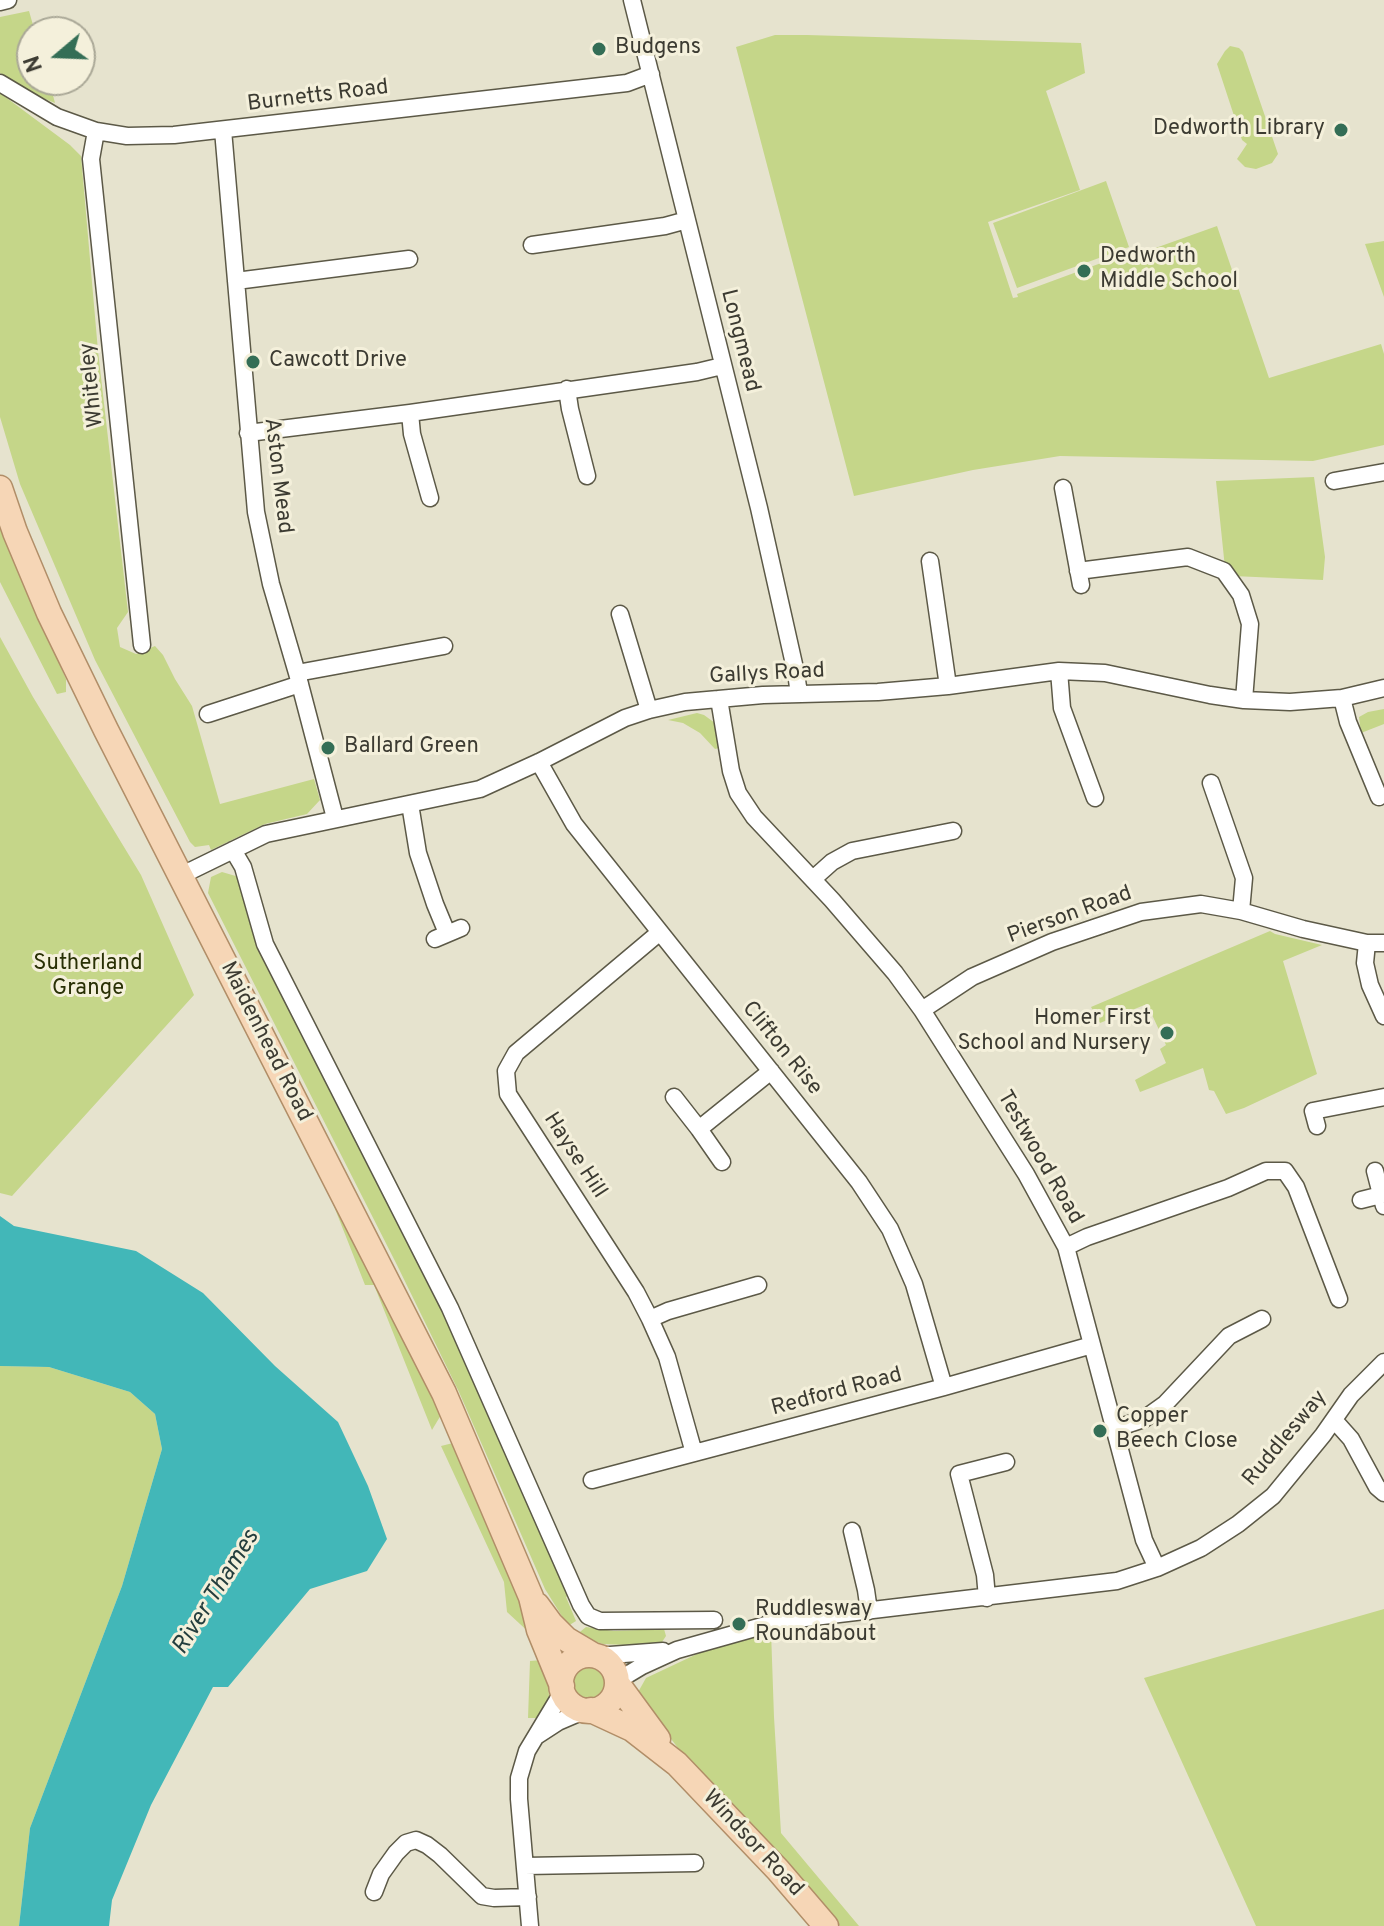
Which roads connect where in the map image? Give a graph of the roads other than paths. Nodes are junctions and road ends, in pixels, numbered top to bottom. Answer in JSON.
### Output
{"nodes":[{"id":1,"x":8,"y":0,"type":"edge"},
{"id":2,"x":632,"y":0,"type":"edge"},
{"id":3,"x":0,"y":2,"type":"edge"},
{"id":4,"x":651,"y":74,"type":"junction"},
{"id":5,"x":0,"y":83,"type":"edge"},
{"id":6,"x":223,"y":130,"type":"junction"},
{"id":7,"x":96,"y":131,"type":"junction"},
{"id":8,"x":687,"y":220,"type":"junction"},
{"id":9,"x":532,"y":244,"type":"dead end"},
{"id":10,"x":409,"y":259,"type":"dead end"},
{"id":11,"x":236,"y":281,"type":"junction"},
{"id":12,"x":722,"y":366,"type":"junction"},
{"id":13,"x":567,"y":389,"type":"junction"},
{"id":14,"x":410,"y":413,"type":"junction"},
{"id":15,"x":248,"y":433,"type":"junction"},
{"id":16,"x":1384,"y":472,"type":"edge"},
{"id":17,"x":587,"y":476,"type":"dead end"},
{"id":18,"x":1334,"y":481,"type":"dead end"},
{"id":19,"x":0,"y":488,"type":"edge"},
{"id":20,"x":1063,"y":488,"type":"dead end"},
{"id":21,"x":430,"y":498,"type":"dead end"},
{"id":22,"x":930,"y":560,"type":"dead end"},
{"id":23,"x":620,"y":614,"type":"dead end"},
{"id":24,"x":138,"y":638,"type":"dead end"},
{"id":25,"x":444,"y":646,"type":"dead end"},
{"id":26,"x":1059,"y":671,"type":"junction"},
{"id":27,"x":299,"y":679,"type":"junction"},
{"id":28,"x":948,"y":686,"type":"junction"},
{"id":29,"x":1384,"y":688,"type":"edge"},
{"id":30,"x":799,"y":694,"type":"junction"},
{"id":31,"x":1342,"y":698,"type":"junction"},
{"id":32,"x":719,"y":699,"type":"junction"},
{"id":33,"x":1244,"y":700,"type":"junction"},
{"id":34,"x":649,"y":710,"type":"junction"},
{"id":35,"x":208,"y":714,"type":"dead end"},
{"id":36,"x":539,"y":762,"type":"junction"},
{"id":37,"x":1211,"y":782,"type":"dead end"},
{"id":38,"x":1095,"y":798,"type":"dead end"},
{"id":39,"x":1378,"y":798,"type":"edge"},
{"id":40,"x":410,"y":804,"type":"junction"},
{"id":41,"x":335,"y":818,"type":"junction"},
{"id":42,"x":953,"y":831,"type":"dead end"},
{"id":43,"x":233,"y":850,"type":"junction"},
{"id":44,"x":180,"y":876,"type":"junction"},
{"id":45,"x":813,"y":879,"type":"junction"},
{"id":46,"x":1241,"y":911,"type":"junction"},
{"id":47,"x":660,"y":932,"type":"junction"},
{"id":48,"x":447,"y":933,"type":"dead end"},
{"id":49,"x":1376,"y":943,"type":"edge"},
{"id":50,"x":922,"y":1010,"type":"junction"},
{"id":51,"x":1384,"y":1016,"type":"edge"},
{"id":52,"x":771,"y":1071,"type":"junction"},
{"id":53,"x":674,"y":1097,"type":"dead end"},
{"id":54,"x":1384,"y":1097,"type":"edge"},
{"id":55,"x":1317,"y":1126,"type":"dead end"},
{"id":56,"x":699,"y":1129,"type":"junction"},
{"id":57,"x":722,"y":1162,"type":"dead end"},
{"id":58,"x":1375,"y":1171,"type":"dead end"},
{"id":59,"x":1361,"y":1200,"type":"dead end"},
{"id":60,"x":1383,"y":1200,"type":"edge"},
{"id":61,"x":1066,"y":1247,"type":"junction"},
{"id":62,"x":750,"y":1282,"type":"dead end"},
{"id":63,"x":1339,"y":1299,"type":"dead end"},
{"id":64,"x":650,"y":1319,"type":"junction"},
{"id":65,"x":1258,"y":1325,"type":"dead end"},
{"id":66,"x":1092,"y":1345,"type":"junction"},
{"id":67,"x":1384,"y":1362,"type":"edge"},
{"id":68,"x":944,"y":1387,"type":"junction"},
{"id":69,"x":1334,"y":1420,"type":"junction"},
{"id":70,"x":1114,"y":1429,"type":"junction"},
{"id":71,"x":694,"y":1453,"type":"junction"},
{"id":72,"x":1006,"y":1462,"type":"dead end"},
{"id":73,"x":592,"y":1480,"type":"dead end"},
{"id":74,"x":1384,"y":1493,"type":"edge"},
{"id":75,"x":859,"y":1540,"type":"dead end"},
{"id":76,"x":1157,"y":1568,"type":"junction"},
{"id":77,"x":531,"y":1597,"type":"junction"},
{"id":78,"x":987,"y":1598,"type":"junction"},
{"id":79,"x":869,"y":1611,"type":"junction"},
{"id":80,"x":714,"y":1620,"type":"dead end"},
{"id":81,"x":671,"y":1621,"type":"junction"},
{"id":82,"x":677,"y":1650,"type":"junction"},
{"id":83,"x":595,"y":1656,"type":"junction"},
{"id":84,"x":617,"y":1682,"type":"junction"},
{"id":85,"x":562,"y":1688,"type":"junction"},
{"id":86,"x":589,"y":1710,"type":"junction"},
{"id":87,"x":535,"y":1737,"type":"junction"},
{"id":88,"x":677,"y":1764,"type":"junction"},
{"id":89,"x":695,"y":1863,"type":"dead end"},
{"id":90,"x":525,"y":1866,"type":"junction"},
{"id":91,"x":374,"y":1892,"type":"dead end"},
{"id":92,"x":528,"y":1897,"type":"junction"},
{"id":93,"x":530,"y":1926,"type":"edge"},
{"id":94,"x":826,"y":1926,"type":"edge"}],
"edges":[{"from":1,"to":3,"type":"street"},
{"from":2,"to":4,"type":"street","name":"Longmead"},
{"from":4,"to":6,"type":"street","name":"Burnetts Road"},
{"from":4,"to":8,"type":"street","name":"Longmead"},
{"from":5,"to":7,"type":"street","name":"Burnetts Road"},
{"from":6,"to":7,"type":"street","name":"Burnetts Road"},
{"from":6,"to":11,"type":"street","name":"Aston Mead"},
{"from":7,"to":24,"type":"street","name":"Whiteley"},
{"from":8,"to":9,"type":"street"},
{"from":8,"to":12,"type":"street","name":"Longmead"},
{"from":10,"to":11,"type":"street"},
{"from":11,"to":15,"type":"street","name":"Aston Mead"},
{"from":12,"to":13,"type":"street"},
{"from":12,"to":30,"type":"street","name":"Longmead"},
{"from":13,"to":14,"type":"street"},
{"from":13,"to":17,"type":"street"},
{"from":14,"to":15,"type":"street"},
{"from":14,"to":21,"type":"street"},
{"from":15,"to":27,"type":"street","name":"Aston Mead"},
{"from":16,"to":18,"type":"street"},
{"from":19,"to":44,"type":"main road","name":"Maidenhead Road"},
{"from":20,"to":33,"type":"street"},
{"from":22,"to":28,"type":"street"},
{"from":23,"to":34,"type":"street"},
{"from":25,"to":27,"type":"street"},
{"from":26,"to":28,"type":"street","name":"Gallys Road"},
{"from":26,"to":33,"type":"street","name":"Gallys Road"},
{"from":26,"to":38,"type":"street"},
{"from":27,"to":35,"type":"street"},
{"from":27,"to":41,"type":"street","name":"Aston Mead"},
{"from":28,"to":30,"type":"street","name":"Gallys Road"},
{"from":29,"to":31,"type":"street","name":"Gallys Road"},
{"from":30,"to":32,"type":"street","name":"Gallys Road"},
{"from":31,"to":33,"type":"street","name":"Gallys Road"},
{"from":31,"to":39,"type":"street"},
{"from":32,"to":34,"type":"street","name":"Gallys Road"},
{"from":32,"to":45,"type":"street","name":"Testwood Road"},
{"from":34,"to":36,"type":"street","name":"Gallys Road"},
{"from":36,"to":40,"type":"street","name":"Gallys Road"},
{"from":36,"to":47,"type":"street","name":"Clifton Rise"},
{"from":37,"to":46,"type":"street"},
{"from":40,"to":41,"type":"street","name":"Gallys Road"},
{"from":40,"to":48,"type":"street"},
{"from":41,"to":43,"type":"street","name":"Gallys Road"},
{"from":42,"to":45,"type":"street"},
{"from":43,"to":44,"type":"street","name":"Gallys Road"},
{"from":43,"to":81,"type":"street","name":"Maidenhead Road"},
{"from":44,"to":77,"type":"main road","name":"Maidenhead Road"},
{"from":45,"to":50,"type":"street","name":"Testwood Road"},
{"from":46,"to":49,"type":"street","name":"Pierson Road"},
{"from":46,"to":50,"type":"street","name":"Pierson Road"},
{"from":47,"to":52,"type":"street","name":"Clifton Rise"},
{"from":47,"to":64,"type":"street","name":"Hayse Hill"},
{"from":49,"to":51,"type":"street"},
{"from":50,"to":61,"type":"street","name":"Testwood Road"},
{"from":52,"to":56,"type":"street"},
{"from":52,"to":68,"type":"street","name":"Clifton Rise"},
{"from":53,"to":56,"type":"street"},
{"from":54,"to":55,"type":"street"},
{"from":56,"to":57,"type":"street"},
{"from":58,"to":60,"type":"street"},
{"from":59,"to":60,"type":"street"},
{"from":61,"to":63,"type":"street"},
{"from":61,"to":66,"type":"street","name":"Testwood Road"},
{"from":62,"to":64,"type":"street"},
{"from":64,"to":71,"type":"street","name":"Hayse Hill"},
{"from":65,"to":70,"type":"street"},
{"from":66,"to":68,"type":"street","name":"Redford Road"},
{"from":66,"to":70,"type":"street","name":"Testwood Road"},
{"from":67,"to":69,"type":"street","name":"Ruddlesway"},
{"from":68,"to":71,"type":"street","name":"Redford Road"},
{"from":69,"to":74,"type":"street"},
{"from":69,"to":76,"type":"street","name":"Ruddlesway"},
{"from":70,"to":76,"type":"street","name":"Testwood Road"},
{"from":71,"to":73,"type":"street","name":"Redford Road"},
{"from":72,"to":78,"type":"street"},
{"from":75,"to":79,"type":"street"},
{"from":76,"to":78,"type":"street","name":"Ruddlesway"},
{"from":77,"to":83,"type":"main road","name":"Maidenhead Road"},
{"from":77,"to":85,"type":"main road","name":"Maidenhead Road"},
{"from":78,"to":79,"type":"street","name":"Ruddlesway"},
{"from":79,"to":82,"type":"street","name":"Ruddlesway"},
{"from":80,"to":81,"type":"street","name":"Maidenhead Road"},
{"from":81,"to":82,"type":"street"},
{"from":82,"to":83,"type":"street","name":"Ruddlesway"},
{"from":82,"to":84,"type":"street","name":"Ruddlesway"},
{"from":83,"to":84,"type":"main road"},
{"from":83,"to":85,"type":"main road"},
{"from":84,"to":86,"type":"main road"},
{"from":84,"to":88,"type":"main road","name":"Windsor Road"},
{"from":85,"to":86,"type":"main road"},
{"from":85,"to":87,"type":"street"},
{"from":86,"to":87,"type":"street"},
{"from":86,"to":88,"type":"main road","name":"Windsor Road"},
{"from":87,"to":90,"type":"street"},
{"from":88,"to":94,"type":"main road","name":"Windsor Road"},
{"from":89,"to":90,"type":"street"},
{"from":90,"to":92,"type":"street"},
{"from":91,"to":92,"type":"street"},
{"from":92,"to":93,"type":"street"}]}
